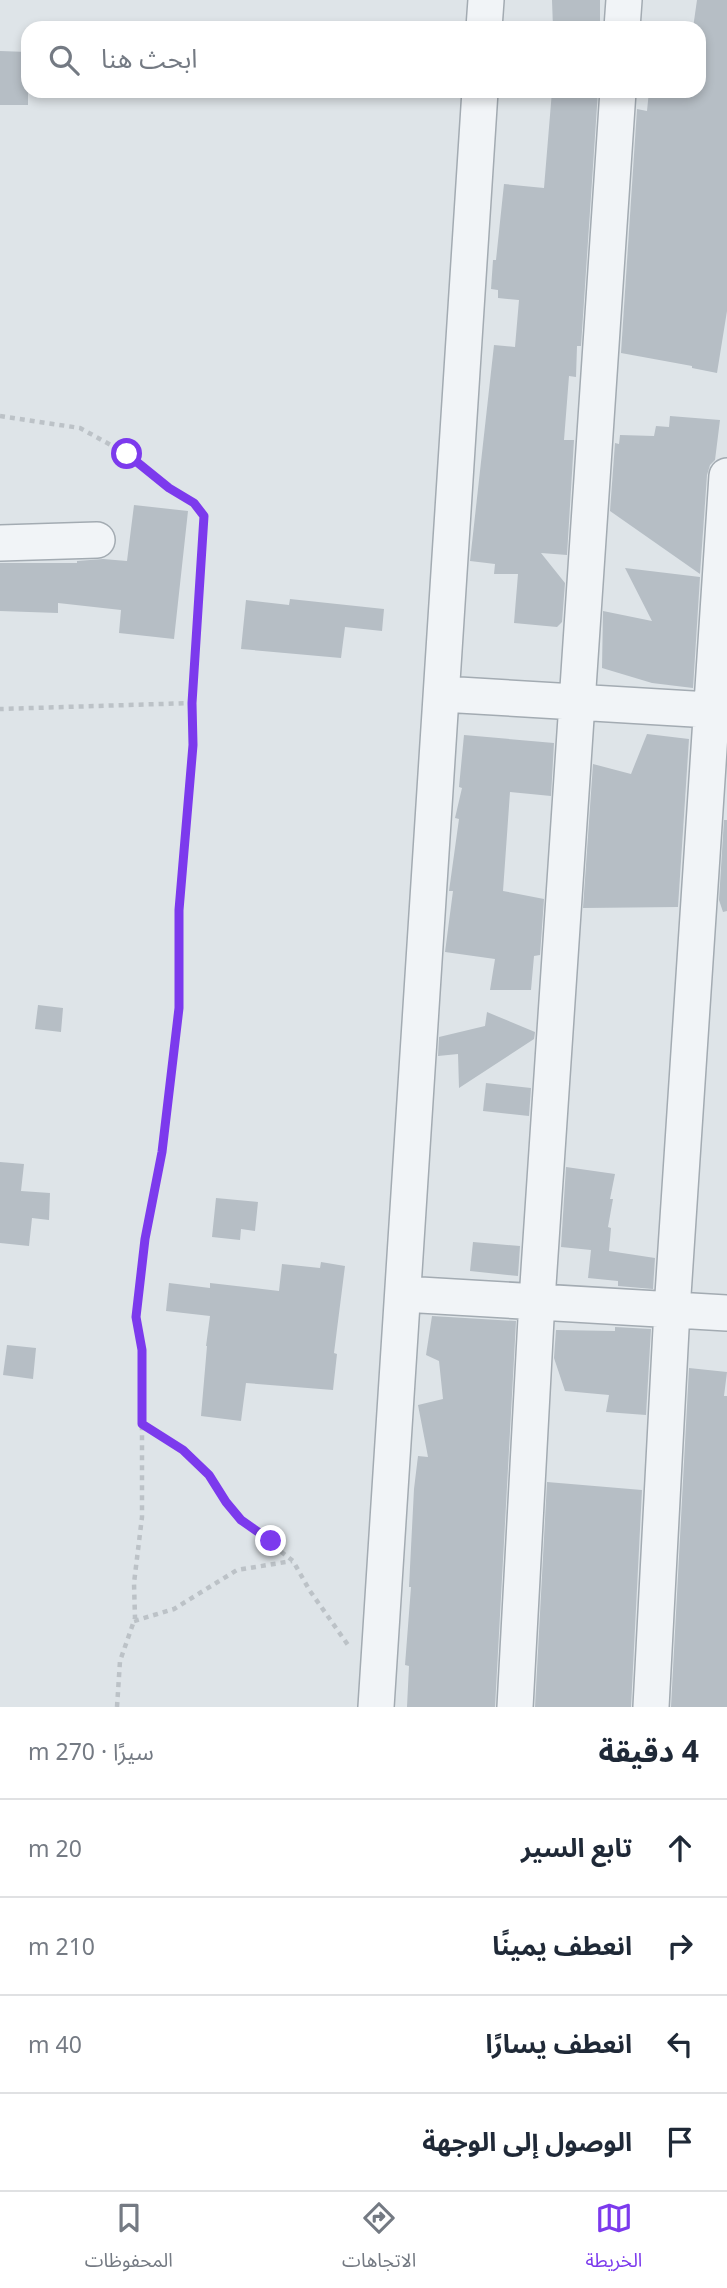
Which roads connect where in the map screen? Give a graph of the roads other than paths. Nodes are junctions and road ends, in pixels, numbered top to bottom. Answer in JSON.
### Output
{"nodes":[{"id":1,"x":486,"y":0,"type":"edge"},
{"id":2,"x":624,"y":0,"type":"edge"},
{"id":3,"x":484,"y":21,"type":"edge"},
{"id":4,"x":622,"y":21,"type":"edge"},
{"id":5,"x":480,"y":98,"type":"edge"},
{"id":6,"x":618,"y":98,"type":"edge"},
{"id":7,"x":727,"y":476,"type":"edge"},
{"id":8,"x":97,"y":540,"type":"dead end"},
{"id":9,"x":0,"y":543,"type":"edge"},
{"id":10,"x":442,"y":694,"type":"junction"},
{"id":11,"x":579,"y":701,"type":"junction"},
{"id":12,"x":719,"y":711,"type":"edge"},
{"id":13,"x":403,"y":1294,"type":"junction"},
{"id":14,"x":537,"y":1300,"type":"junction"},
{"id":15,"x":672,"y":1310,"type":"junction"},
{"id":16,"x":727,"y":1313,"type":"edge"},
{"id":17,"x":376,"y":1707,"type":"edge"},
{"id":18,"x":515,"y":1707,"type":"edge"},
{"id":19,"x":651,"y":1707,"type":"edge"}],
"edges":[{"from":1,"to":3,"type":"street"},
{"from":2,"to":4,"type":"street"},
{"from":5,"to":10,"type":"street"},
{"from":6,"to":11,"type":"street"},
{"from":7,"to":12,"type":"street"},
{"from":8,"to":9,"type":"street"},
{"from":10,"to":11,"type":"street"},
{"from":10,"to":13,"type":"street"},
{"from":11,"to":12,"type":"street"},
{"from":11,"to":14,"type":"street"},
{"from":12,"to":15,"type":"street"},
{"from":13,"to":14,"type":"street"},
{"from":13,"to":17,"type":"street"},
{"from":14,"to":15,"type":"street"},
{"from":14,"to":18,"type":"street"},
{"from":15,"to":16,"type":"street"},
{"from":15,"to":19,"type":"street"}]}
